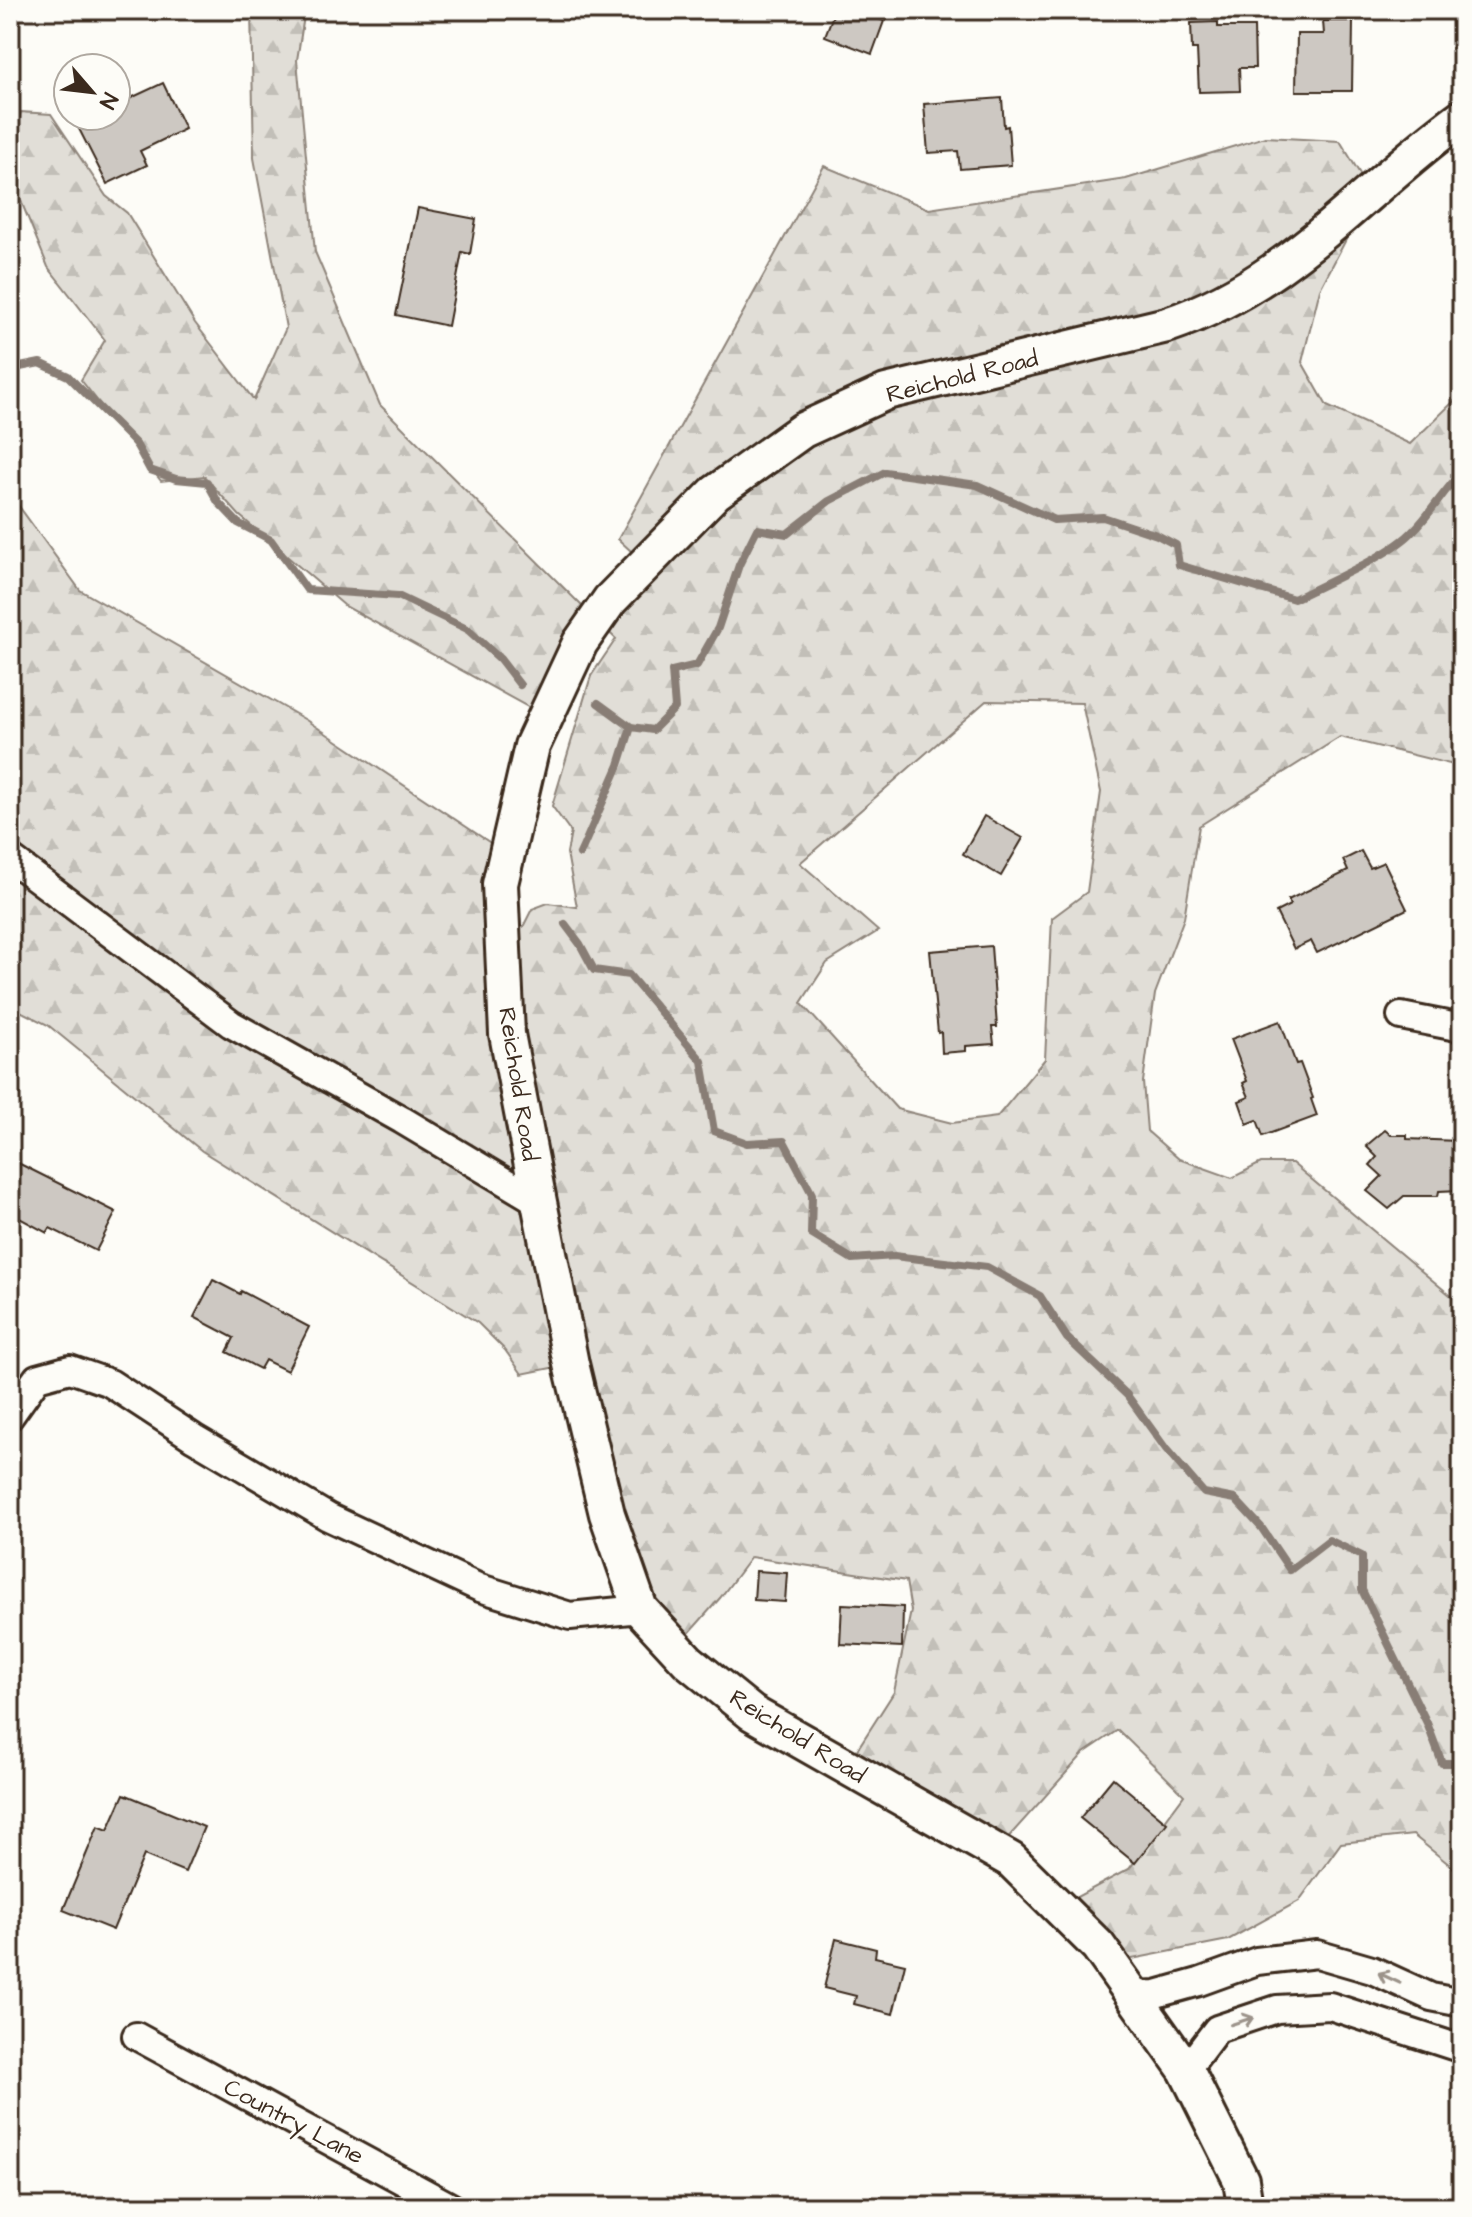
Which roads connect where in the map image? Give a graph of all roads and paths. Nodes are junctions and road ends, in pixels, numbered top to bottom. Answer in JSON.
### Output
{"nodes":[{"id":1,"x":1462,"y":117,"type":"edge"},
{"id":2,"x":10,"y":858,"type":"edge"},
{"id":3,"x":1401,"y":1016,"type":"dead end"},
{"id":4,"x":1462,"y":1028,"type":"edge"},
{"id":5,"x":539,"y":1202,"type":"junction"},
{"id":6,"x":10,"y":1416,"type":"edge"},
{"id":7,"x":640,"y":1609,"type":"junction"},
{"id":8,"x":1134,"y":1995,"type":"junction"},
{"id":9,"x":1462,"y":2003,"type":"edge"},
{"id":10,"x":136,"y":2036,"type":"dead end"},
{"id":11,"x":1462,"y":2049,"type":"edge"},
{"id":12,"x":1186,"y":2070,"type":"junction"},
{"id":13,"x":451,"y":2207,"type":"edge"},
{"id":14,"x":1245,"y":2207,"type":"edge"}],
"edges":[{"from":1,"to":5,"type":"street","name":"Reichold Road"},
{"from":2,"to":5,"type":"street"},
{"from":3,"to":4,"type":"street"},
{"from":5,"to":7,"type":"street","name":"Reichold Road"},
{"from":6,"to":7,"type":"street"},
{"from":7,"to":8,"type":"street","name":"Reichold Road"},
{"from":9,"to":8,"type":"street","one_way":true},
{"from":8,"to":12,"type":"street","name":"Reichold Road"},
{"from":10,"to":13,"type":"street","name":"Country Lane"},
{"from":12,"to":11,"type":"street","one_way":true},
{"from":12,"to":14,"type":"street","name":"Reichold Road"}]}
